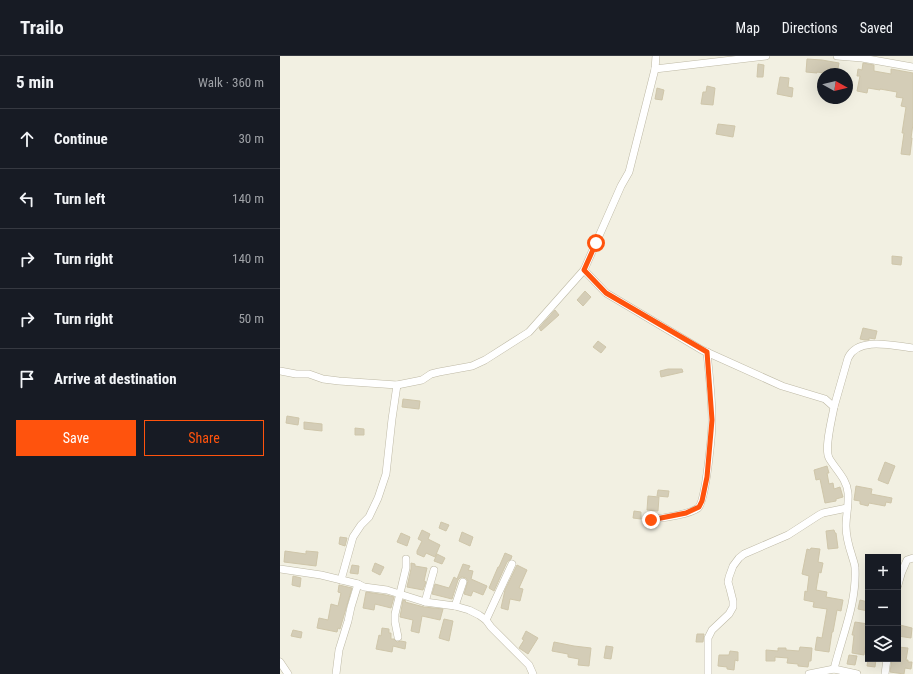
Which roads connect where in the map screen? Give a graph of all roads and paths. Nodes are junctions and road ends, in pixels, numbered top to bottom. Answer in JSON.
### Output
{"nodes":[{"id":1,"x":656,"y":56,"type":"edge"},
{"id":2,"x":756,"y":56,"type":"edge"},
{"id":3,"x":766,"y":56,"type":"edge"},
{"id":4,"x":837,"y":56,"type":"edge"},
{"id":5,"x":913,"y":67,"type":"edge"},
{"id":6,"x":655,"y":69,"type":"junction"},
{"id":7,"x":584,"y":270,"type":"junction"},
{"id":8,"x":913,"y":348,"type":"edge"},
{"id":9,"x":707,"y":352,"type":"junction"},
{"id":10,"x":280,"y":371,"type":"edge"},
{"id":11,"x":397,"y":385,"type":"junction"},
{"id":12,"x":834,"y":408,"type":"junction"},
{"id":13,"x":847,"y":508,"type":"junction"},
{"id":14,"x":649,"y":524,"type":"dead end"},
{"id":15,"x":913,"y":558,"type":"edge"},
{"id":16,"x":406,"y":559,"type":"dead end"},
{"id":17,"x":512,"y":564,"type":"dead end"},
{"id":18,"x":280,"y":569,"type":"edge"},
{"id":19,"x":434,"y":570,"type":"dead end"},
{"id":20,"x":901,"y":573,"type":"edge"},
{"id":21,"x":341,"y":580,"type":"junction"},
{"id":22,"x":463,"y":582,"type":"dead end"},
{"id":23,"x":358,"y":584,"type":"junction"},
{"id":24,"x":399,"y":594,"type":"junction"},
{"id":25,"x":425,"y":602,"type":"junction"},
{"id":26,"x":455,"y":606,"type":"junction"},
{"id":27,"x":486,"y":620,"type":"junction"},
{"id":28,"x":398,"y":637,"type":"dead end"},
{"id":29,"x":280,"y":662,"type":"edge"},
{"id":30,"x":887,"y":662,"type":"edge"},
{"id":31,"x":834,"y":669,"type":"junction"},
{"id":32,"x":288,"y":674,"type":"edge"},
{"id":33,"x":336,"y":674,"type":"edge"},
{"id":34,"x":533,"y":674,"type":"edge"},
{"id":35,"x":708,"y":674,"type":"edge"},
{"id":36,"x":809,"y":674,"type":"edge"},
{"id":37,"x":857,"y":674,"type":"edge"},
{"id":38,"x":885,"y":674,"type":"edge"}],
"edges":[{"from":1,"to":6,"type":"street"},
{"from":2,"to":3,"type":"street"},
{"from":2,"to":6,"type":"street"},
{"from":4,"to":5,"type":"street"},
{"from":6,"to":7,"type":"street"},
{"from":7,"to":9,"type":"street"},
{"from":7,"to":11,"type":"street"},
{"from":8,"to":12,"type":"street"},
{"from":9,"to":12,"type":"street"},
{"from":9,"to":14,"type":"street"},
{"from":10,"to":11,"type":"street"},
{"from":11,"to":21,"type":"street"},
{"from":12,"to":13,"type":"street"},
{"from":13,"to":31,"type":"street"},
{"from":13,"to":35,"type":"street"},
{"from":15,"to":20,"type":"street"},
{"from":16,"to":24,"type":"street"},
{"from":17,"to":27,"type":"street"},
{"from":18,"to":21,"type":"street"},
{"from":19,"to":25,"type":"street"},
{"from":21,"to":23,"type":"street"},
{"from":22,"to":26,"type":"street"},
{"from":23,"to":24,"type":"street"},
{"from":23,"to":33,"type":"street"},
{"from":24,"to":25,"type":"street"},
{"from":24,"to":28,"type":"street"},
{"from":25,"to":26,"type":"street"},
{"from":26,"to":27,"type":"street"},
{"from":27,"to":34,"type":"street"},
{"from":29,"to":32,"type":"street"},
{"from":30,"to":38,"type":"street"},
{"from":31,"to":36,"type":"street"},
{"from":31,"to":37,"type":"street"}]}
